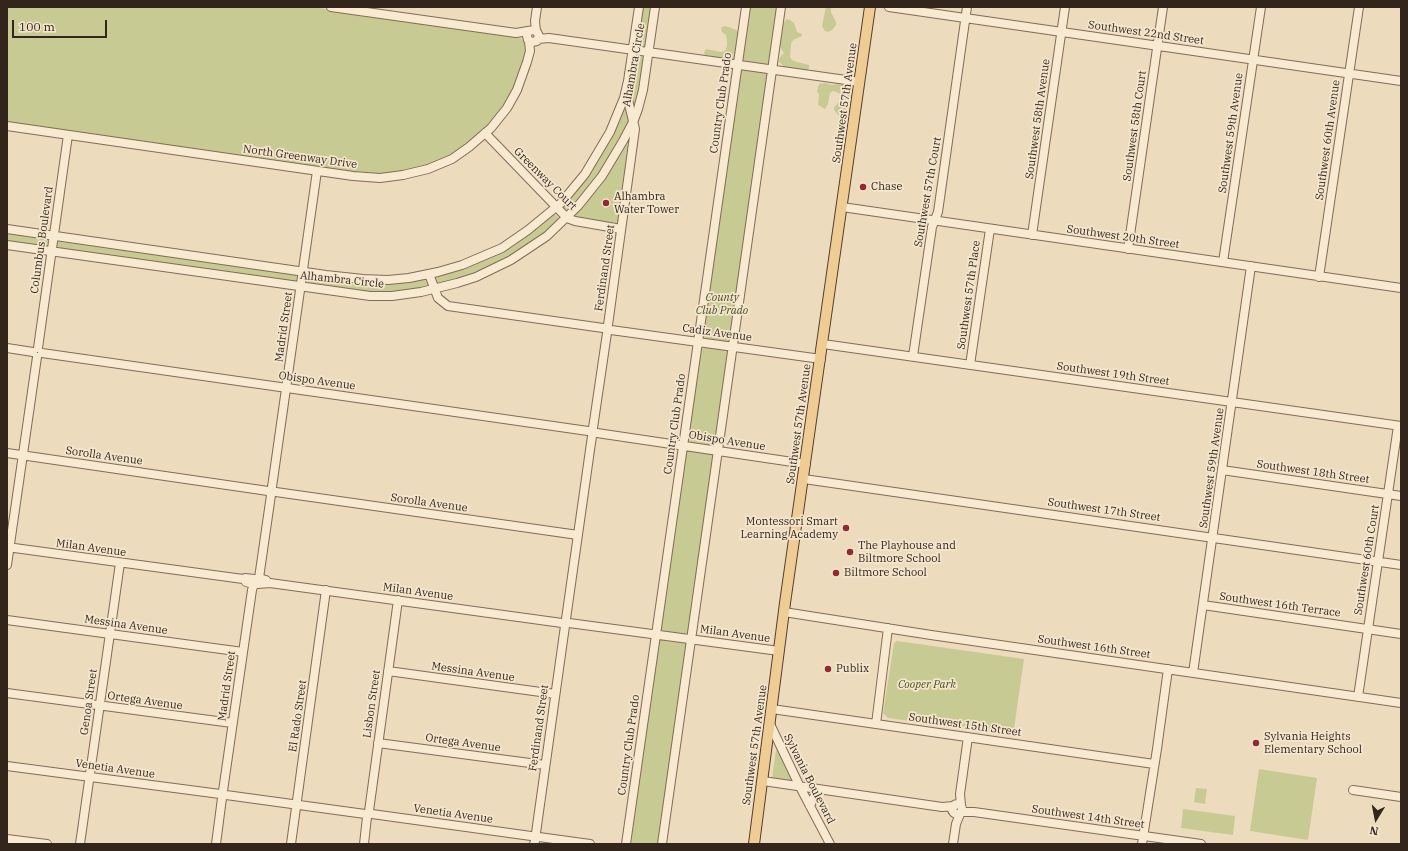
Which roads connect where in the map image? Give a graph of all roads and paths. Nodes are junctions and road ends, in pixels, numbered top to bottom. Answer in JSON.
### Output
{"nodes":[{"id":1,"x":330,"y":7,"type":"edge"},
{"id":2,"x":536,"y":7,"type":"edge"},
{"id":3,"x":639,"y":7,"type":"edge"},
{"id":4,"x":655,"y":7,"type":"edge"},
{"id":5,"x":746,"y":7,"type":"edge"},
{"id":6,"x":781,"y":7,"type":"edge"},
{"id":7,"x":870,"y":7,"type":"edge"},
{"id":8,"x":889,"y":7,"type":"edge"},
{"id":9,"x":967,"y":7,"type":"edge"},
{"id":10,"x":1066,"y":7,"type":"edge"},
{"id":11,"x":1163,"y":7,"type":"edge"},
{"id":12,"x":1261,"y":7,"type":"edge"},
{"id":13,"x":1359,"y":7,"type":"edge"},
{"id":14,"x":340,"y":8,"type":"edge"},
{"id":15,"x":966,"y":18,"type":"junction"},
{"id":16,"x":1062,"y":32,"type":"junction"},
{"id":17,"x":533,"y":36,"type":"junction"},
{"id":18,"x":1158,"y":46,"type":"junction"},
{"id":19,"x":633,"y":50,"type":"junction"},
{"id":20,"x":649,"y":53,"type":"junction"},
{"id":21,"x":1253,"y":60,"type":"junction"},
{"id":22,"x":738,"y":65,"type":"junction"},
{"id":23,"x":772,"y":70,"type":"junction"},
{"id":24,"x":1349,"y":74,"type":"junction"},
{"id":25,"x":1401,"y":81,"type":"edge"},
{"id":26,"x":860,"y":82,"type":"junction"},
{"id":27,"x":625,"y":94,"type":"junction"},
{"id":28,"x":634,"y":120,"type":"junction"},
{"id":29,"x":7,"y":126,"type":"edge"},
{"id":30,"x":485,"y":134,"type":"junction"},
{"id":31,"x":68,"y":135,"type":"junction"},
{"id":32,"x":317,"y":171,"type":"junction"},
{"id":33,"x":556,"y":207,"type":"junction"},
{"id":34,"x":842,"y":207,"type":"junction"},
{"id":35,"x":567,"y":218,"type":"junction"},
{"id":36,"x":934,"y":221,"type":"junction"},
{"id":37,"x":7,"y":229,"type":"edge"},
{"id":38,"x":990,"y":229,"type":"junction"},
{"id":39,"x":621,"y":230,"type":"junction"},
{"id":40,"x":1032,"y":235,"type":"junction"},
{"id":41,"x":54,"y":236,"type":"junction"},
{"id":42,"x":7,"y":246,"type":"edge"},
{"id":43,"x":1128,"y":249,"type":"junction"},
{"id":44,"x":52,"y":252,"type":"junction"},
{"id":45,"x":1223,"y":262,"type":"junction"},
{"id":46,"x":1252,"y":266,"type":"junction"},
{"id":47,"x":303,"y":272,"type":"junction"},
{"id":48,"x":429,"y":274,"type":"junction"},
{"id":49,"x":1319,"y":277,"type":"junction"},
{"id":50,"x":301,"y":287,"type":"junction"},
{"id":51,"x":1401,"y":288,"type":"edge"},
{"id":52,"x":435,"y":289,"type":"junction"},
{"id":53,"x":607,"y":329,"type":"junction"},
{"id":54,"x":698,"y":342,"type":"junction"},
{"id":55,"x":823,"y":344,"type":"junction"},
{"id":56,"x":733,"y":347,"type":"junction"},
{"id":57,"x":7,"y":348,"type":"edge"},
{"id":58,"x":37,"y":353,"type":"junction"},
{"id":59,"x":913,"y":356,"type":"junction"},
{"id":60,"x":821,"y":359,"type":"junction"},
{"id":61,"x":970,"y":365,"type":"junction"},
{"id":62,"x":286,"y":388,"type":"junction"},
{"id":63,"x":1232,"y":402,"type":"junction"},
{"id":64,"x":1399,"y":426,"type":"edge"},
{"id":65,"x":593,"y":432,"type":"junction"},
{"id":66,"x":683,"y":445,"type":"junction"},
{"id":67,"x":718,"y":450,"type":"junction"},
{"id":68,"x":7,"y":453,"type":"edge"},
{"id":69,"x":22,"y":456,"type":"junction"},
{"id":70,"x":806,"y":464,"type":"junction"},
{"id":71,"x":1222,"y":470,"type":"junction"},
{"id":72,"x":804,"y":479,"type":"junction"},
{"id":73,"x":272,"y":491,"type":"junction"},
{"id":74,"x":1388,"y":494,"type":"junction"},
{"id":75,"x":1401,"y":496,"type":"edge"},
{"id":76,"x":578,"y":535,"type":"junction"},
{"id":77,"x":1212,"y":537,"type":"junction"},
{"id":78,"x":8,"y":548,"type":"edge"},
{"id":79,"x":1378,"y":561,"type":"junction"},
{"id":80,"x":120,"y":563,"type":"junction"},
{"id":81,"x":7,"y":564,"type":"edge"},
{"id":82,"x":1401,"y":565,"type":"edge"},
{"id":83,"x":256,"y":581,"type":"junction"},
{"id":84,"x":326,"y":590,"type":"junction"},
{"id":85,"x":398,"y":600,"type":"junction"},
{"id":86,"x":1203,"y":605,"type":"junction"},
{"id":87,"x":784,"y":612,"type":"junction"},
{"id":88,"x":7,"y":620,"type":"edge"},
{"id":89,"x":565,"y":623,"type":"junction"},
{"id":90,"x":888,"y":628,"type":"junction"},
{"id":91,"x":1368,"y":629,"type":"junction"},
{"id":92,"x":109,"y":634,"type":"junction"},
{"id":93,"x":1401,"y":634,"type":"edge"},
{"id":94,"x":656,"y":635,"type":"junction"},
{"id":95,"x":692,"y":640,"type":"junction"},
{"id":96,"x":779,"y":651,"type":"junction"},
{"id":97,"x":243,"y":652,"type":"junction"},
{"id":98,"x":1168,"y":669,"type":"junction"},
{"id":99,"x":388,"y":671,"type":"junction"},
{"id":100,"x":1192,"y":673,"type":"junction"},
{"id":101,"x":7,"y":693,"type":"edge"},
{"id":102,"x":555,"y":694,"type":"junction"},
{"id":103,"x":1358,"y":697,"type":"junction"},
{"id":104,"x":1401,"y":703,"type":"edge"},
{"id":105,"x":99,"y":706,"type":"junction"},
{"id":106,"x":772,"y":709,"type":"junction"},
{"id":107,"x":232,"y":724,"type":"junction"},
{"id":108,"x":770,"y":724,"type":"junction"},
{"id":109,"x":876,"y":724,"type":"junction"},
{"id":110,"x":968,"y":737,"type":"junction"},
{"id":111,"x":378,"y":743,"type":"junction"},
{"id":112,"x":1154,"y":764,"type":"junction"},
{"id":113,"x":545,"y":765,"type":"junction"},
{"id":114,"x":7,"y":766,"type":"edge"},
{"id":115,"x":89,"y":777,"type":"junction"},
{"id":116,"x":763,"y":781,"type":"junction"},
{"id":117,"x":800,"y":787,"type":"junction"},
{"id":118,"x":821,"y":790,"type":"junction"},
{"id":119,"x":1353,"y":790,"type":"dead end"},
{"id":120,"x":223,"y":795,"type":"junction"},
{"id":121,"x":1401,"y":797,"type":"edge"},
{"id":122,"x":296,"y":805,"type":"junction"},
{"id":123,"x":810,"y":806,"type":"junction"},
{"id":124,"x":957,"y":809,"type":"junction"},
{"id":125,"x":368,"y":814,"type":"junction"},
{"id":126,"x":535,"y":838,"type":"edge"},
{"id":127,"x":7,"y":839,"type":"edge"},
{"id":128,"x":1142,"y":840,"type":"edge"},
{"id":129,"x":47,"y":844,"type":"edge"},
{"id":130,"x":80,"y":844,"type":"edge"},
{"id":131,"x":216,"y":844,"type":"edge"},
{"id":132,"x":291,"y":844,"type":"edge"},
{"id":133,"x":364,"y":844,"type":"edge"},
{"id":134,"x":590,"y":844,"type":"edge"},
{"id":135,"x":626,"y":844,"type":"edge"},
{"id":136,"x":662,"y":844,"type":"edge"},
{"id":137,"x":754,"y":844,"type":"edge"},
{"id":138,"x":829,"y":844,"type":"edge"},
{"id":139,"x":953,"y":844,"type":"edge"},
{"id":140,"x":1201,"y":844,"type":"edge"}],
"edges":[{"from":1,"to":14,"type":"street"},
{"from":2,"to":17,"type":"street","name":"North Greenway Drive"},
{"from":3,"to":19,"type":"street","name":"Alhambra Circle"},
{"from":4,"to":20,"type":"street","name":"Alhambra Circle"},
{"from":5,"to":22,"type":"street","name":"Country Club Prado"},
{"from":6,"to":23,"type":"street"},
{"from":7,"to":26,"type":"main road","name":"Southwest 57th Avenue"},
{"from":8,"to":15,"type":"street","name":"Southwest 22nd Street"},
{"from":9,"to":15,"type":"street","name":"Southwest 57th Court"},
{"from":10,"to":16,"type":"street","name":"Southwest 58th Avenue"},
{"from":11,"to":18,"type":"street","name":"Southwest 58th Court"},
{"from":12,"to":21,"type":"street","name":"Southwest 59th Avenue"},
{"from":13,"to":24,"type":"street","name":"Southwest 60th Avenue"},
{"from":14,"to":17,"type":"street"},
{"from":15,"to":16,"type":"street","name":"Southwest 22nd Street"},
{"from":15,"to":36,"type":"street","name":"Southwest 57th Court"},
{"from":16,"to":18,"type":"street","name":"Southwest 22nd Street"},
{"from":16,"to":40,"type":"street","name":"Southwest 58th Avenue"},
{"from":17,"to":19,"type":"street"},
{"from":17,"to":30,"type":"street","name":"North Greenway Drive"},
{"from":18,"to":21,"type":"street","name":"Southwest 22nd Street"},
{"from":18,"to":43,"type":"street","name":"Southwest 58th Court"},
{"from":19,"to":20,"type":"street"},
{"from":19,"to":27,"type":"street","name":"Alhambra Circle"},
{"from":20,"to":22,"type":"street"},
{"from":20,"to":28,"type":"street","name":"Alhambra Circle"},
{"from":21,"to":24,"type":"street","name":"Southwest 22nd Street"},
{"from":21,"to":45,"type":"street","name":"Southwest 59th Avenue"},
{"from":22,"to":23,"type":"street"},
{"from":22,"to":54,"type":"street","name":"Country Club Prado"},
{"from":23,"to":26,"type":"street"},
{"from":23,"to":56,"type":"street"},
{"from":24,"to":25,"type":"street","name":"Southwest 22nd Street"},
{"from":24,"to":49,"type":"street","name":"Southwest 60th Avenue"},
{"from":26,"to":34,"type":"main road","name":"Southwest 57th Avenue"},
{"from":27,"to":28,"type":"street"},
{"from":27,"to":33,"type":"street","name":"Alhambra Circle"},
{"from":28,"to":35,"type":"street","name":"Alhambra Circle"},
{"from":28,"to":39,"type":"street","name":"Ferdinand Street"},
{"from":29,"to":31,"type":"street","name":"North Greenway Drive"},
{"from":30,"to":32,"type":"street","name":"North Greenway Drive"},
{"from":30,"to":33,"type":"street","name":"Greenway Court"},
{"from":31,"to":32,"type":"street","name":"North Greenway Drive"},
{"from":31,"to":41,"type":"street","name":"Columbus Boulevard"},
{"from":32,"to":47,"type":"street","name":"Madrid Street"},
{"from":33,"to":35,"type":"street","name":"Greenway Court"},
{"from":33,"to":48,"type":"street","name":"Alhambra Circle"},
{"from":34,"to":36,"type":"street","name":"Southwest 20th Street"},
{"from":34,"to":55,"type":"main road","name":"Southwest 57th Avenue"},
{"from":35,"to":39,"type":"street","name":"Greenway Court"},
{"from":35,"to":52,"type":"street","name":"Alhambra Circle"},
{"from":36,"to":38,"type":"street","name":"Southwest 20th Street"},
{"from":36,"to":59,"type":"street","name":"Southwest 57th Court"},
{"from":37,"to":41,"type":"street","name":"Alhambra Circle"},
{"from":38,"to":40,"type":"street","name":"Southwest 20th Street"},
{"from":38,"to":61,"type":"street","name":"Southwest 57th Place"},
{"from":39,"to":53,"type":"street","name":"Ferdinand Street"},
{"from":40,"to":43,"type":"street","name":"Southwest 20th Street"},
{"from":41,"to":44,"type":"street","name":"Columbus Boulevard"},
{"from":41,"to":47,"type":"street","name":"Alhambra Circle"},
{"from":42,"to":44,"type":"street","name":"Alhambra Circle"},
{"from":43,"to":45,"type":"street","name":"Southwest 20th Street"},
{"from":44,"to":50,"type":"street","name":"Alhambra Circle"},
{"from":44,"to":58,"type":"street","name":"Columbus Boulevard"},
{"from":45,"to":46,"type":"street","name":"Southwest 20th Street"},
{"from":46,"to":49,"type":"street","name":"Southwest 20th Street"},
{"from":46,"to":63,"type":"street","name":"Southwest 59th Avenue"},
{"from":47,"to":48,"type":"street","name":"Alhambra Circle"},
{"from":47,"to":50,"type":"street","name":"Madrid Street"},
{"from":48,"to":52,"type":"street","name":"Cadiz Avenue"},
{"from":49,"to":51,"type":"street","name":"Southwest 20th Street"},
{"from":50,"to":52,"type":"street","name":"Alhambra Circle"},
{"from":50,"to":62,"type":"street","name":"Madrid Street"},
{"from":52,"to":53,"type":"street","name":"Cadiz Avenue"},
{"from":53,"to":54,"type":"street","name":"Cadiz Avenue"},
{"from":53,"to":65,"type":"street","name":"Ferdinand Street"},
{"from":54,"to":56,"type":"street","name":"Cadiz Avenue"},
{"from":54,"to":66,"type":"street","name":"Country Club Prado"},
{"from":55,"to":59,"type":"street","name":"Southwest 19th Street"},
{"from":55,"to":60,"type":"main road","name":"Southwest 57th Avenue"},
{"from":56,"to":60,"type":"street","name":"Cadiz Avenue"},
{"from":56,"to":67,"type":"street"},
{"from":57,"to":58,"type":"street","name":"Obispo Avenue"},
{"from":58,"to":62,"type":"street","name":"Obispo Avenue"},
{"from":58,"to":69,"type":"street","name":"Columbus Boulevard"},
{"from":59,"to":61,"type":"street","name":"Southwest 19th Street"},
{"from":60,"to":70,"type":"main road","name":"Southwest 57th Avenue"},
{"from":61,"to":63,"type":"street","name":"Southwest 19th Street"},
{"from":62,"to":65,"type":"street","name":"Obispo Avenue"},
{"from":62,"to":73,"type":"street","name":"Madrid Street"},
{"from":63,"to":64,"type":"street","name":"Southwest 19th Street"},
{"from":63,"to":71,"type":"street","name":"Southwest 59th Avenue"},
{"from":64,"to":74,"type":"street","name":"Southwest 60th Court"},
{"from":65,"to":66,"type":"street","name":"Obispo Avenue"},
{"from":65,"to":76,"type":"street","name":"Ferdinand Street"},
{"from":66,"to":67,"type":"street","name":"Obispo Avenue"},
{"from":66,"to":94,"type":"street","name":"Country Club Prado"},
{"from":67,"to":70,"type":"street","name":"Obispo Avenue"},
{"from":67,"to":95,"type":"street"},
{"from":68,"to":69,"type":"street","name":"Sorolla Avenue"},
{"from":69,"to":73,"type":"street","name":"Sorolla Avenue"},
{"from":69,"to":78,"type":"street","name":"Columbus Boulevard"},
{"from":70,"to":72,"type":"main road","name":"Southwest 57th Avenue"},
{"from":71,"to":74,"type":"street","name":"Southwest 18th Street"},
{"from":71,"to":77,"type":"street","name":"Southwest 59th Avenue"},
{"from":72,"to":77,"type":"street","name":"Southwest 17th Street"},
{"from":72,"to":87,"type":"main road","name":"Southwest 57th Avenue"},
{"from":73,"to":76,"type":"street","name":"Sorolla Avenue"},
{"from":73,"to":83,"type":"street","name":"Madrid Street"},
{"from":74,"to":75,"type":"street","name":"Southwest 18th Street"},
{"from":74,"to":79,"type":"street","name":"Southwest 60th Court"},
{"from":76,"to":89,"type":"street","name":"Ferdinand Street"},
{"from":77,"to":79,"type":"street","name":"Southwest 17th Street"},
{"from":77,"to":86,"type":"street","name":"Southwest 59th Avenue"},
{"from":78,"to":80,"type":"street","name":"Milan Avenue"},
{"from":78,"to":81,"type":"street","name":"Columbus Boulevard"},
{"from":79,"to":82,"type":"street","name":"Southwest 17th Street"},
{"from":79,"to":91,"type":"street","name":"Southwest 60th Court"},
{"from":80,"to":83,"type":"street","name":"Milan Avenue"},
{"from":80,"to":92,"type":"street","name":"Genoa Street"},
{"from":83,"to":84,"type":"street","name":"Milan Avenue"},
{"from":83,"to":97,"type":"street","name":"Madrid Street"},
{"from":84,"to":85,"type":"street","name":"Milan Avenue"},
{"from":84,"to":122,"type":"street","name":"El Rado Street"},
{"from":85,"to":89,"type":"street","name":"Milan Avenue"},
{"from":85,"to":99,"type":"street","name":"Lisbon Street"},
{"from":86,"to":91,"type":"street","name":"Southwest 16th Terrace"},
{"from":86,"to":100,"type":"street","name":"Southwest 59th Avenue"},
{"from":87,"to":90,"type":"street","name":"Southwest 16th Street"},
{"from":87,"to":96,"type":"main road","name":"Southwest 57th Avenue"},
{"from":88,"to":92,"type":"street","name":"Messina Avenue"},
{"from":89,"to":94,"type":"street","name":"Milan Avenue"},
{"from":89,"to":102,"type":"street","name":"Ferdinand Street"},
{"from":90,"to":98,"type":"street","name":"Southwest 16th Street"},
{"from":90,"to":109,"type":"street"},
{"from":91,"to":93,"type":"street","name":"Southwest 16th Terrace"},
{"from":91,"to":103,"type":"street","name":"Southwest 60th Court"},
{"from":92,"to":97,"type":"street","name":"Messina Avenue"},
{"from":92,"to":105,"type":"street","name":"Genoa Street"},
{"from":94,"to":95,"type":"street","name":"Milan Avenue"},
{"from":94,"to":135,"type":"street","name":"Country Club Prado"},
{"from":95,"to":96,"type":"street","name":"Milan Avenue"},
{"from":95,"to":136,"type":"street"},
{"from":96,"to":106,"type":"main road","name":"Southwest 57th Avenue"},
{"from":97,"to":107,"type":"street","name":"Madrid Street"},
{"from":98,"to":100,"type":"street","name":"Southwest 16th Street"},
{"from":98,"to":112,"type":"street"},
{"from":99,"to":102,"type":"street","name":"Messina Avenue"},
{"from":99,"to":111,"type":"street","name":"Lisbon Street"},
{"from":100,"to":103,"type":"street","name":"Southwest 16th Street"},
{"from":101,"to":105,"type":"street","name":"Ortega Avenue"},
{"from":102,"to":113,"type":"street","name":"Ferdinand Street"},
{"from":103,"to":104,"type":"street","name":"Southwest 16th Street"},
{"from":105,"to":107,"type":"street","name":"Ortega Avenue"},
{"from":105,"to":115,"type":"street","name":"Genoa Street"},
{"from":106,"to":108,"type":"main road","name":"Southwest 57th Avenue"},
{"from":106,"to":109,"type":"street","name":"Southwest 15th Street"},
{"from":107,"to":120,"type":"street","name":"Madrid Street"},
{"from":108,"to":116,"type":"main road","name":"Southwest 57th Avenue"},
{"from":108,"to":117,"type":"street","name":"Sylvania Boulevard"},
{"from":109,"to":110,"type":"street","name":"Southwest 15th Street"},
{"from":110,"to":112,"type":"street","name":"Southwest 15th Street"},
{"from":110,"to":124,"type":"street"},
{"from":111,"to":113,"type":"street","name":"Ortega Avenue"},
{"from":111,"to":125,"type":"street","name":"Lisbon Street"},
{"from":112,"to":128,"type":"street"},
{"from":113,"to":126,"type":"street","name":"Ferdinand Street"},
{"from":114,"to":115,"type":"street","name":"Venetia Avenue"},
{"from":115,"to":120,"type":"street","name":"Venetia Avenue"},
{"from":115,"to":130,"type":"street","name":"Genoa Street"},
{"from":116,"to":117,"type":"street","name":"Southwest 14th Street"},
{"from":116,"to":137,"type":"main road","name":"Southwest 57th Avenue"},
{"from":117,"to":118,"type":"street","name":"Southwest 14th Street"},
{"from":117,"to":123,"type":"street","name":"Sylvania Boulevard"},
{"from":118,"to":123,"type":"street"},
{"from":118,"to":124,"type":"street","name":"Southwest 14th Street"},
{"from":119,"to":121,"type":"street"},
{"from":120,"to":122,"type":"street","name":"Venetia Avenue"},
{"from":120,"to":131,"type":"street","name":"Madrid Street"},
{"from":122,"to":125,"type":"street","name":"Venetia Avenue"},
{"from":122,"to":132,"type":"street","name":"El Rado Street"},
{"from":123,"to":138,"type":"street","name":"Sylvania Boulevard"},
{"from":124,"to":128,"type":"street","name":"Southwest 14th Street"},
{"from":124,"to":139,"type":"street"},
{"from":125,"to":126,"type":"street","name":"Venetia Avenue"},
{"from":125,"to":133,"type":"street","name":"Lisbon Street"},
{"from":126,"to":134,"type":"street","name":"Venetia Avenue"},
{"from":127,"to":129,"type":"street"},
{"from":128,"to":140,"type":"street","name":"Southwest 14th Street"}]}
